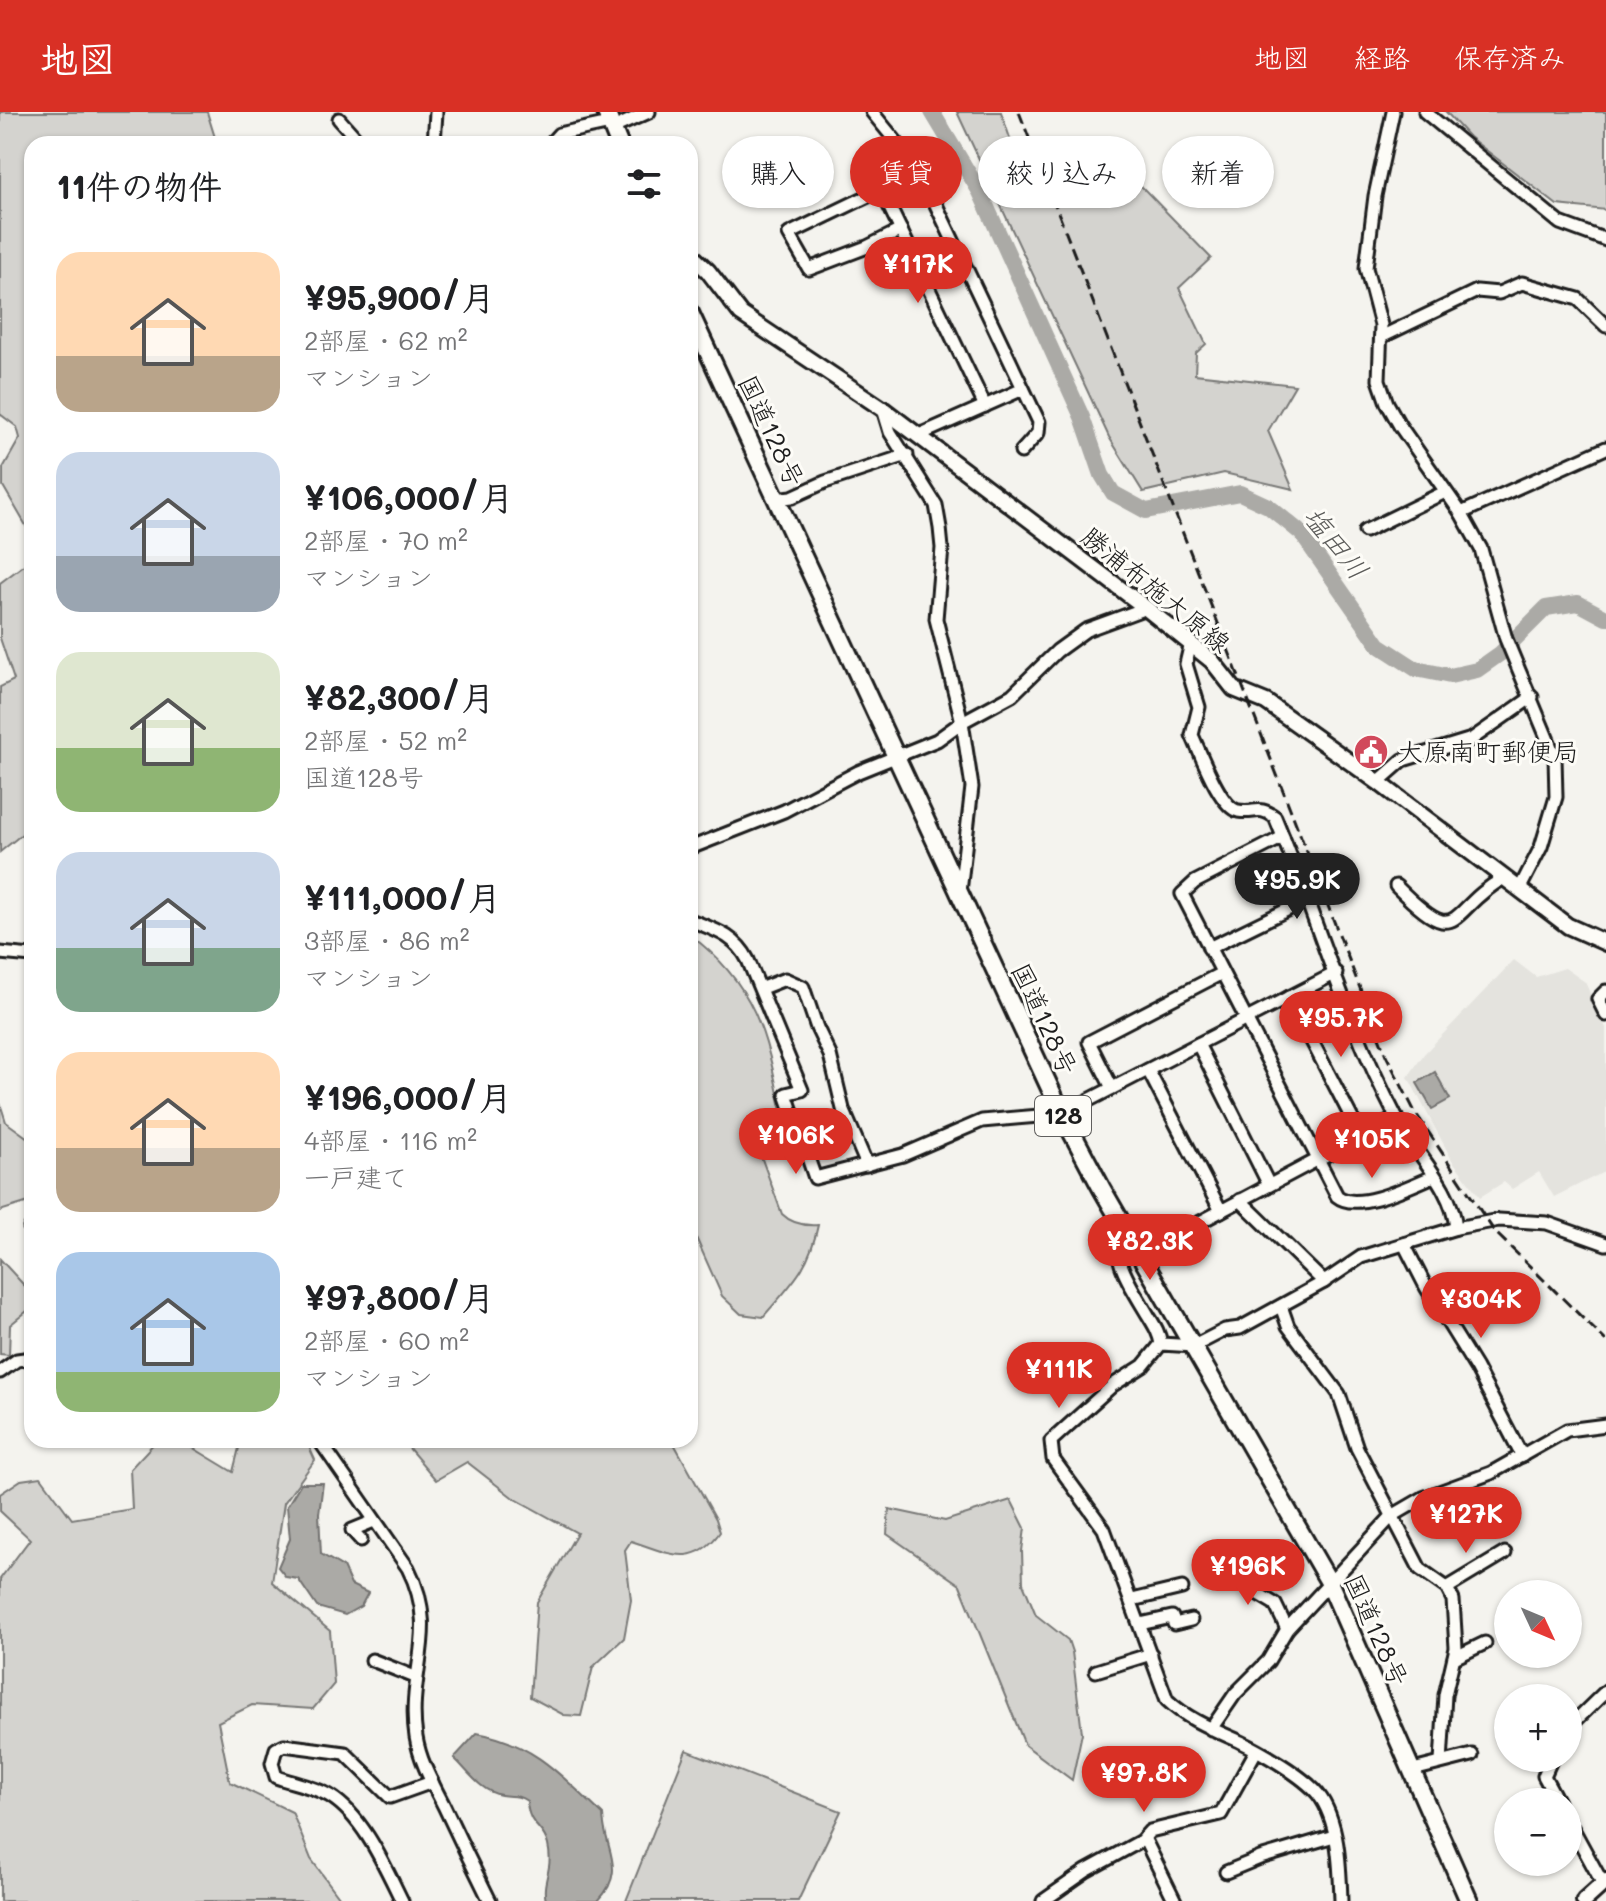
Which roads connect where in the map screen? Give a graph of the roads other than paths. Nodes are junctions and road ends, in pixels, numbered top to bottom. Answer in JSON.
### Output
{"nodes":[{"id":1,"x":436,"y":112,"type":"edge"},
{"id":2,"x":649,"y":112,"type":"edge"},
{"id":3,"x":872,"y":112,"type":"edge"},
{"id":4,"x":1393,"y":112,"type":"edge"},
{"id":5,"x":1425,"y":112,"type":"edge"},
{"id":6,"x":339,"y":119,"type":"dead end"},
{"id":7,"x":609,"y":121,"type":"edge"},
{"id":8,"x":354,"y":136,"type":"edge"},
{"id":9,"x":434,"y":136,"type":"edge"},
{"id":10,"x":557,"y":136,"type":"edge"},
{"id":11,"x":892,"y":136,"type":"edge"},
{"id":12,"x":850,"y":204,"type":"edge"},
{"id":13,"x":890,"y":208,"type":"edge"},
{"id":14,"x":937,"y":208,"type":"edge"},
{"id":15,"x":901,"y":230,"type":"junction"},
{"id":16,"x":1606,"y":240,"type":"edge"},
{"id":17,"x":698,"y":262,"type":"edge"},
{"id":18,"x":1606,"y":326,"type":"edge"},
{"id":19,"x":698,"y":330,"type":"edge"},
{"id":20,"x":1381,"y":337,"type":"junction"},
{"id":21,"x":1023,"y":389,"type":"junction"},
{"id":22,"x":985,"y":406,"type":"junction"},
{"id":23,"x":883,"y":409,"type":"junction"},
{"id":24,"x":919,"y":435,"type":"junction"},
{"id":25,"x":1606,"y":448,"type":"edge"},
{"id":26,"x":1021,"y":452,"type":"dead end"},
{"id":27,"x":907,"y":455,"type":"junction"},
{"id":28,"x":1445,"y":492,"type":"junction"},
{"id":29,"x":776,"y":499,"type":"junction"},
{"id":30,"x":1461,"y":513,"type":"junction"},
{"id":31,"x":1365,"y":531,"type":"dead end"},
{"id":32,"x":1146,"y":608,"type":"junction"},
{"id":33,"x":1191,"y":643,"type":"junction"},
{"id":34,"x":1532,"y":697,"type":"junction"},
{"id":35,"x":962,"y":722,"type":"junction"},
{"id":36,"x":895,"y":758,"type":"junction"},
{"id":37,"x":1378,"y":782,"type":"junction"},
{"id":38,"x":1283,"y":837,"type":"junction"},
{"id":39,"x":698,"y":845,"type":"edge"},
{"id":40,"x":1504,"y":878,"type":"junction"},
{"id":41,"x":1396,"y":886,"type":"dead end"},
{"id":42,"x":1519,"y":890,"type":"junction"},
{"id":43,"x":959,"y":897,"type":"junction"},
{"id":44,"x":1307,"y":900,"type":"junction"},
{"id":45,"x":698,"y":923,"type":"edge"},
{"id":46,"x":1606,"y":943,"type":"edge"},
{"id":47,"x":1209,"y":948,"type":"junction"},
{"id":48,"x":1,"y":954,"type":"edge"},
{"id":49,"x":24,"y":955,"type":"edge"},
{"id":50,"x":1222,"y":973,"type":"junction"},
{"id":51,"x":1336,"y":973,"type":"junction"},
{"id":52,"x":762,"y":988,"type":"junction"},
{"id":53,"x":1606,"y":991,"type":"edge"},
{"id":54,"x":1289,"y":997,"type":"junction"},
{"id":55,"x":1606,"y":1015,"type":"edge"},
{"id":56,"x":1246,"y":1019,"type":"junction"},
{"id":57,"x":1198,"y":1044,"type":"junction"},
{"id":58,"x":1148,"y":1070,"type":"junction"},
{"id":59,"x":1112,"y":1088,"type":"junction"},
{"id":60,"x":1062,"y":1114,"type":"junction"},
{"id":61,"x":1396,"y":1118,"type":"junction"},
{"id":62,"x":1361,"y":1136,"type":"junction"},
{"id":63,"x":1317,"y":1160,"type":"junction"},
{"id":64,"x":867,"y":1165,"type":"junction"},
{"id":65,"x":1434,"y":1176,"type":"junction"},
{"id":66,"x":1269,"y":1185,"type":"junction"},
{"id":67,"x":1240,"y":1200,"type":"junction"},
{"id":68,"x":1221,"y":1211,"type":"junction"},
{"id":69,"x":1119,"y":1218,"type":"junction"},
{"id":70,"x":1456,"y":1228,"type":"junction"},
{"id":71,"x":1404,"y":1244,"type":"junction"},
{"id":72,"x":1606,"y":1244,"type":"edge"},
{"id":73,"x":1140,"y":1254,"type":"junction"},
{"id":74,"x":1324,"y":1282,"type":"junction"},
{"id":75,"x":1281,"y":1306,"type":"junction"},
{"id":76,"x":1161,"y":1344,"type":"junction"},
{"id":77,"x":1194,"y":1346,"type":"junction"},
{"id":78,"x":24,"y":1359,"type":"edge"},
{"id":79,"x":0,"y":1372,"type":"edge"},
{"id":80,"x":1606,"y":1425,"type":"edge"},
{"id":81,"x":324,"y":1448,"type":"edge"},
{"id":82,"x":1522,"y":1456,"type":"junction"},
{"id":83,"x":1392,"y":1516,"type":"junction"},
{"id":84,"x":374,"y":1521,"type":"junction"},
{"id":85,"x":361,"y":1540,"type":"dead end"},
{"id":86,"x":1505,"y":1553,"type":"dead end"},
{"id":87,"x":1223,"y":1573,"type":"dead end"},
{"id":88,"x":1329,"y":1582,"type":"junction"},
{"id":89,"x":1182,"y":1588,"type":"dead end"},
{"id":90,"x":1447,"y":1588,"type":"junction"},
{"id":91,"x":1132,"y":1600,"type":"junction"},
{"id":92,"x":1191,"y":1620,"type":"dead end"},
{"id":93,"x":1140,"y":1624,"type":"junction"},
{"id":94,"x":1287,"y":1629,"type":"junction"},
{"id":95,"x":1485,"y":1643,"type":"dead end"},
{"id":96,"x":1151,"y":1654,"type":"junction"},
{"id":97,"x":1454,"y":1658,"type":"junction"},
{"id":98,"x":372,"y":1660,"type":"dead end"},
{"id":99,"x":1096,"y":1671,"type":"dead end"},
{"id":100,"x":415,"y":1677,"type":"junction"},
{"id":101,"x":1606,"y":1691,"type":"edge"},
{"id":102,"x":1582,"y":1714,"type":"edge"},
{"id":103,"x":1211,"y":1729,"type":"junction"},
{"id":104,"x":1256,"y":1751,"type":"junction"},
{"id":105,"x":1472,"y":1755,"type":"dead end"},
{"id":106,"x":1441,"y":1762,"type":"junction"},
{"id":107,"x":1413,"y":1770,"type":"junction"},
{"id":108,"x":432,"y":1782,"type":"junction"},
{"id":109,"x":1334,"y":1836,"type":"junction"},
{"id":110,"x":1144,"y":1838,"type":"junction"},
{"id":111,"x":1582,"y":1844,"type":"edge"},
{"id":112,"x":1226,"y":1872,"type":"dead end"},
{"id":113,"x":1604,"y":1882,"type":"edge"},
{"id":114,"x":402,"y":1901,"type":"edge"},
{"id":115,"x":490,"y":1901,"type":"edge"},
{"id":116,"x":1043,"y":1901,"type":"edge"},
{"id":117,"x":1175,"y":1901,"type":"edge"},
{"id":118,"x":1341,"y":1901,"type":"edge"},
{"id":119,"x":1469,"y":1901,"type":"edge"},
{"id":120,"x":1584,"y":1901,"type":"edge"}],
"edges":[{"from":1,"to":9,"type":"street"},
{"from":2,"to":7,"type":"street"},
{"from":3,"to":11,"type":"street"},
{"from":4,"to":20,"type":"street"},
{"from":5,"to":16,"type":"street"},
{"from":6,"to":8,"type":"street"},
{"from":7,"to":10,"type":"street"},
{"from":12,"to":15,"type":"street"},
{"from":13,"to":15,"type":"street"},
{"from":14,"to":21,"type":"street"},
{"from":15,"to":22,"type":"street"},
{"from":17,"to":23,"type":"main road","name":"勝浦布施大原線"},
{"from":18,"to":20,"type":"street"},
{"from":19,"to":29,"type":"highway","name":"国道128号","number":"128"},
{"from":20,"to":28,"type":"street"},
{"from":21,"to":22,"type":"street"},
{"from":21,"to":26,"type":"street"},
{"from":22,"to":24,"type":"street"},
{"from":23,"to":24,"type":"main road","name":"勝浦布施大原線"},
{"from":23,"to":27,"type":"street"},
{"from":24,"to":32,"type":"main road","name":"勝浦布施大原線"},
{"from":25,"to":30,"type":"street"},
{"from":27,"to":29,"type":"street"},
{"from":27,"to":35,"type":"street"},
{"from":28,"to":30,"type":"street"},
{"from":28,"to":31,"type":"street"},
{"from":29,"to":36,"type":"highway","name":"国道128号","number":"128"},
{"from":30,"to":34,"type":"street"},
{"from":32,"to":33,"type":"main road","name":"勝浦布施大原線"},
{"from":32,"to":35,"type":"street"},
{"from":33,"to":37,"type":"main road","name":"勝浦布施大原線"},
{"from":33,"to":38,"type":"street"},
{"from":34,"to":37,"type":"street"},
{"from":34,"to":42,"type":"street"},
{"from":35,"to":36,"type":"street"},
{"from":35,"to":43,"type":"street"},
{"from":36,"to":39,"type":"street"},
{"from":36,"to":43,"type":"highway","name":"国道128号","number":"128"},
{"from":37,"to":40,"type":"main road","name":"勝浦布施大原線"},
{"from":38,"to":44,"type":"street"},
{"from":38,"to":47,"type":"street"},
{"from":40,"to":41,"type":"street"},
{"from":40,"to":42,"type":"main road","name":"勝浦布施大原線"},
{"from":42,"to":46,"type":"main road","name":"勝浦布施大原線"},
{"from":43,"to":60,"type":"highway","name":"国道128号","number":"128"},
{"from":44,"to":47,"type":"street"},
{"from":44,"to":51,"type":"street"},
{"from":45,"to":52,"type":"street"},
{"from":47,"to":50,"type":"street"},
{"from":48,"to":49,"type":"street"},
{"from":50,"to":56,"type":"street"},
{"from":50,"to":59,"type":"street"},
{"from":51,"to":54,"type":"street"},
{"from":51,"to":61,"type":"street"},
{"from":52,"to":64,"type":"street"},
{"from":52,"to":64,"type":"street"},
{"from":53,"to":55,"type":"street"},
{"from":54,"to":56,"type":"street"},
{"from":54,"to":62,"type":"street"},
{"from":56,"to":57,"type":"street"},
{"from":56,"to":63,"type":"street"},
{"from":57,"to":58,"type":"street"},
{"from":57,"to":66,"type":"street"},
{"from":58,"to":59,"type":"street"},
{"from":58,"to":68,"type":"street"},
{"from":59,"to":60,"type":"street"},
{"from":60,"to":64,"type":"street"},
{"from":60,"to":69,"type":"highway","name":"国道128号","number":"128"},
{"from":61,"to":62,"type":"street"},
{"from":61,"to":65,"type":"street"},
{"from":62,"to":63,"type":"street"},
{"from":63,"to":65,"type":"street"},
{"from":63,"to":66,"type":"street"},
{"from":65,"to":70,"type":"street"},
{"from":66,"to":67,"type":"street"},
{"from":67,"to":68,"type":"street"},
{"from":67,"to":74,"type":"street"},
{"from":68,"to":73,"type":"street"},
{"from":69,"to":73,"type":"highway","name":"国道128号","number":"128"},
{"from":69,"to":76,"type":"street"},
{"from":70,"to":71,"type":"street"},
{"from":70,"to":72,"type":"street"},
{"from":71,"to":74,"type":"street"},
{"from":71,"to":82,"type":"street"},
{"from":73,"to":77,"type":"highway","name":"国道128号","number":"128"},
{"from":74,"to":75,"type":"street"},
{"from":75,"to":77,"type":"street"},
{"from":75,"to":83,"type":"street"},
{"from":76,"to":77,"type":"street"},
{"from":76,"to":91,"type":"street"},
{"from":77,"to":88,"type":"highway","name":"国道128号","number":"128"},
{"from":78,"to":79,"type":"street"},
{"from":80,"to":82,"type":"street"},
{"from":81,"to":84,"type":"street"},
{"from":82,"to":83,"type":"street"},
{"from":83,"to":88,"type":"street"},
{"from":83,"to":90,"type":"street"},
{"from":84,"to":85,"type":"street"},
{"from":84,"to":100,"type":"street"},
{"from":86,"to":90,"type":"street"},
{"from":87,"to":94,"type":"street"},
{"from":88,"to":94,"type":"street"},
{"from":88,"to":107,"type":"highway","name":"国道128号","number":"128"},
{"from":89,"to":91,"type":"street"},
{"from":90,"to":97,"type":"street"},
{"from":91,"to":93,"type":"street"},
{"from":92,"to":93,"type":"street"},
{"from":93,"to":96,"type":"street"},
{"from":94,"to":103,"type":"street"},
{"from":95,"to":97,"type":"street"},
{"from":96,"to":99,"type":"street"},
{"from":96,"to":103,"type":"street"},
{"from":97,"to":106,"type":"street"},
{"from":98,"to":100,"type":"street"},
{"from":100,"to":108,"type":"street"},
{"from":101,"to":102,"type":"street"},
{"from":103,"to":104,"type":"street"},
{"from":104,"to":109,"type":"street"},
{"from":104,"to":110,"type":"street"},
{"from":105,"to":106,"type":"street"},
{"from":106,"to":107,"type":"street"},
{"from":107,"to":119,"type":"highway","name":"国道128号","number":"128"},
{"from":108,"to":114,"type":"street"},
{"from":108,"to":115,"type":"street"},
{"from":109,"to":112,"type":"street"},
{"from":109,"to":118,"type":"street"},
{"from":110,"to":116,"type":"street"},
{"from":110,"to":117,"type":"street"},
{"from":111,"to":113,"type":"street"},
{"from":113,"to":120,"type":"main road"}]}
